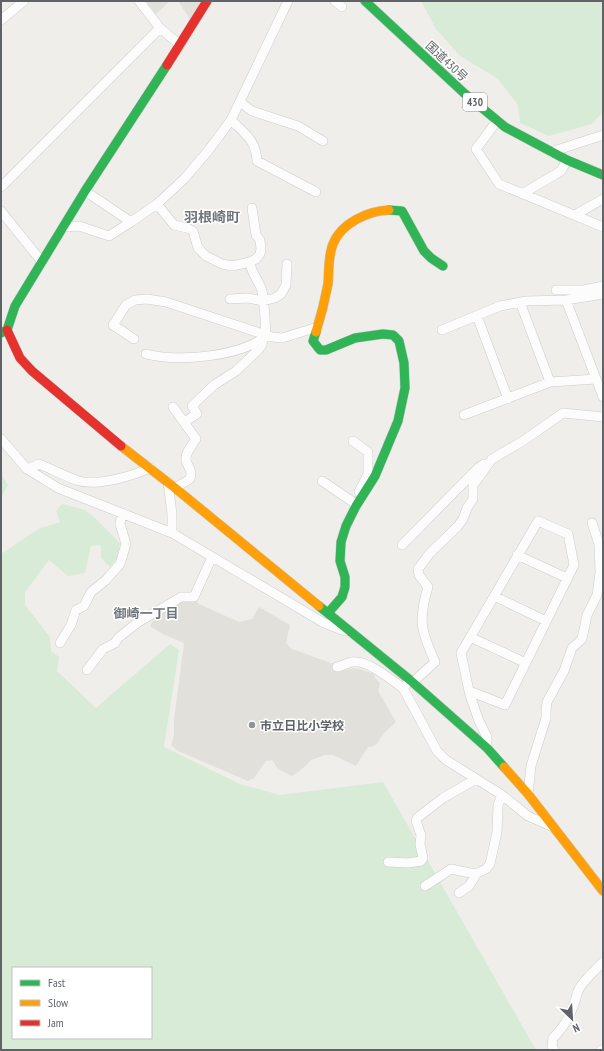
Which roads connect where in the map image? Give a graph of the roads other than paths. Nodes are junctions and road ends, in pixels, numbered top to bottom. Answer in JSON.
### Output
{"nodes":[{"id":1,"x":24,"y":1,"type":"edge"},
{"id":2,"x":139,"y":1,"type":"edge"},
{"id":3,"x":207,"y":1,"type":"edge"},
{"id":4,"x":288,"y":1,"type":"edge"},
{"id":5,"x":335,"y":1,"type":"edge"},
{"id":6,"x":365,"y":1,"type":"edge"},
{"id":7,"x":342,"y":7,"type":"dead end"},
{"id":8,"x":1,"y":20,"type":"edge"},
{"id":9,"x":160,"y":28,"type":"junction"},
{"id":10,"x":180,"y":45,"type":"junction"},
{"id":11,"x":240,"y":102,"type":"junction"},
{"id":12,"x":231,"y":120,"type":"junction"},
{"id":13,"x":497,"y":121,"type":"junction"},
{"id":14,"x":603,"y":135,"type":"edge"},
{"id":15,"x":323,"y":141,"type":"dead end"},
{"id":16,"x":551,"y":152,"type":"junction"},
{"id":17,"x":567,"y":160,"type":"junction"},
{"id":18,"x":603,"y":175,"type":"edge"},
{"id":19,"x":1,"y":187,"type":"edge"},
{"id":20,"x":86,"y":191,"type":"junction"},
{"id":21,"x":316,"y":192,"type":"dead end"},
{"id":22,"x":522,"y":194,"type":"junction"},
{"id":23,"x":603,"y":199,"type":"edge"},
{"id":24,"x":157,"y":204,"type":"junction"},
{"id":25,"x":252,"y":208,"type":"dead end"},
{"id":26,"x":1,"y":211,"type":"edge"},
{"id":27,"x":575,"y":215,"type":"junction"},
{"id":28,"x":131,"y":222,"type":"junction"},
{"id":29,"x":64,"y":227,"type":"junction"},
{"id":30,"x":603,"y":227,"type":"edge"},
{"id":31,"x":42,"y":262,"type":"junction"},
{"id":32,"x":250,"y":262,"type":"junction"},
{"id":33,"x":287,"y":264,"type":"dead end"},
{"id":34,"x":443,"y":266,"type":"dead end"},
{"id":35,"x":603,"y":286,"type":"edge"},
{"id":36,"x":556,"y":290,"type":"dead end"},
{"id":37,"x":603,"y":294,"type":"edge"},
{"id":38,"x":230,"y":299,"type":"dead end"},
{"id":39,"x":566,"y":300,"type":"junction"},
{"id":40,"x":263,"y":301,"type":"junction"},
{"id":41,"x":520,"y":302,"type":"junction"},
{"id":42,"x":477,"y":316,"type":"junction"},
{"id":43,"x":318,"y":327,"type":"junction"},
{"id":44,"x":442,"y":330,"type":"dead end"},
{"id":45,"x":4,"y":331,"type":"edge"},
{"id":46,"x":264,"y":337,"type":"junction"},
{"id":47,"x":134,"y":339,"type":"dead end"},
{"id":48,"x":146,"y":354,"type":"dead end"},
{"id":49,"x":596,"y":379,"type":"junction"},
{"id":50,"x":550,"y":382,"type":"junction"},
{"id":51,"x":603,"y":397,"type":"edge"},
{"id":52,"x":508,"y":398,"type":"junction"},
{"id":53,"x":173,"y":407,"type":"dead end"},
{"id":54,"x":464,"y":415,"type":"dead end"},
{"id":55,"x":603,"y":417,"type":"edge"},
{"id":56,"x":184,"y":422,"type":"junction"},
{"id":57,"x":1,"y":439,"type":"edge"},
{"id":58,"x":353,"y":441,"type":"dead end"},
{"id":59,"x":492,"y":458,"type":"junction"},
{"id":60,"x":150,"y":468,"type":"junction"},
{"id":61,"x":27,"y":469,"type":"junction"},
{"id":62,"x":322,"y":481,"type":"dead end"},
{"id":63,"x":168,"y":482,"type":"junction"},
{"id":64,"x":175,"y":488,"type":"junction"},
{"id":65,"x":354,"y":504,"type":"junction"},
{"id":66,"x":122,"y":513,"type":"junction"},
{"id":67,"x":592,"y":523,"type":"dead end"},
{"id":68,"x":172,"y":533,"type":"junction"},
{"id":69,"x":402,"y":545,"type":"dead end"},
{"id":70,"x":517,"y":555,"type":"junction"},
{"id":71,"x":212,"y":557,"type":"junction"},
{"id":72,"x":567,"y":578,"type":"junction"},
{"id":73,"x":494,"y":596,"type":"junction"},
{"id":74,"x":328,"y":613,"type":"junction"},
{"id":75,"x":546,"y":621,"type":"junction"},
{"id":76,"x":354,"y":635,"type":"junction"},
{"id":77,"x":470,"y":637,"type":"junction"},
{"id":78,"x":60,"y":643,"type":"dead end"},
{"id":79,"x":526,"y":663,"type":"junction"},
{"id":80,"x":337,"y":667,"type":"dead end"},
{"id":81,"x":87,"y":670,"type":"dead end"},
{"id":82,"x":412,"y":681,"type":"junction"},
{"id":83,"x":403,"y":688,"type":"junction"},
{"id":84,"x":469,"y":691,"type":"junction"},
{"id":85,"x":487,"y":748,"type":"junction"},
{"id":86,"x":476,"y":779,"type":"junction"},
{"id":87,"x":528,"y":794,"type":"junction"},
{"id":88,"x":502,"y":795,"type":"junction"},
{"id":89,"x":554,"y":828,"type":"junction"},
{"id":90,"x":388,"y":862,"type":"dead end"},
{"id":91,"x":477,"y":873,"type":"junction"},
{"id":92,"x":425,"y":886,"type":"dead end"},
{"id":93,"x":603,"y":891,"type":"edge"},
{"id":94,"x":459,"y":893,"type":"dead end"},
{"id":95,"x":603,"y":962,"type":"edge"},
{"id":96,"x":554,"y":1050,"type":"edge"}],
"edges":[{"from":1,"to":8,"type":"street"},
{"from":2,"to":9,"type":"street"},
{"from":3,"to":10,"type":"main road"},
{"from":4,"to":11,"type":"street"},
{"from":5,"to":7,"type":"street"},
{"from":6,"to":13,"type":"main road","name":"国道430号","number":"430"},
{"from":9,"to":10,"type":"street"},
{"from":9,"to":19,"type":"street"},
{"from":10,"to":20,"type":"main road"},
{"from":11,"to":12,"type":"street"},
{"from":11,"to":15,"type":"street"},
{"from":12,"to":21,"type":"street"},
{"from":12,"to":24,"type":"street"},
{"from":13,"to":16,"type":"main road","name":"国道430号","number":"430"},
{"from":13,"to":22,"type":"street"},
{"from":14,"to":16,"type":"street"},
{"from":16,"to":17,"type":"main road","name":"国道430号","number":"430"},
{"from":17,"to":18,"type":"main road","name":"国道430号","number":"430"},
{"from":17,"to":22,"type":"street"},
{"from":20,"to":28,"type":"street"},
{"from":20,"to":29,"type":"main road"},
{"from":22,"to":27,"type":"street"},
{"from":23,"to":27,"type":"street"},
{"from":24,"to":28,"type":"street"},
{"from":24,"to":32,"type":"street"},
{"from":25,"to":32,"type":"street"},
{"from":26,"to":31,"type":"street"},
{"from":27,"to":30,"type":"street"},
{"from":28,"to":29,"type":"street"},
{"from":29,"to":31,"type":"main road"},
{"from":31,"to":45,"type":"main road"},
{"from":32,"to":40,"type":"street"},
{"from":33,"to":40,"type":"street"},
{"from":34,"to":43,"type":"main road"},
{"from":35,"to":36,"type":"street"},
{"from":37,"to":39,"type":"street"},
{"from":38,"to":40,"type":"street"},
{"from":39,"to":41,"type":"street"},
{"from":39,"to":49,"type":"street"},
{"from":40,"to":46,"type":"street"},
{"from":41,"to":42,"type":"street"},
{"from":41,"to":50,"type":"street"},
{"from":42,"to":44,"type":"street"},
{"from":42,"to":52,"type":"street"},
{"from":43,"to":46,"type":"street"},
{"from":43,"to":65,"type":"main road"},
{"from":45,"to":60,"type":"main road"},
{"from":46,"to":47,"type":"street"},
{"from":46,"to":48,"type":"street"},
{"from":46,"to":56,"type":"street"},
{"from":49,"to":50,"type":"street"},
{"from":49,"to":51,"type":"street"},
{"from":50,"to":52,"type":"street"},
{"from":52,"to":54,"type":"street"},
{"from":53,"to":56,"type":"street"},
{"from":55,"to":59,"type":"street"},
{"from":56,"to":64,"type":"street"},
{"from":57,"to":61,"type":"street"},
{"from":58,"to":65,"type":"street"},
{"from":59,"to":69,"type":"street"},
{"from":59,"to":82,"type":"street"},
{"from":60,"to":61,"type":"street"},
{"from":60,"to":63,"type":"main road"},
{"from":61,"to":66,"type":"street"},
{"from":62,"to":65,"type":"street"},
{"from":63,"to":64,"type":"main road"},
{"from":63,"to":68,"type":"street"},
{"from":64,"to":74,"type":"main road"},
{"from":65,"to":74,"type":"main road"},
{"from":66,"to":68,"type":"street"},
{"from":66,"to":78,"type":"street"},
{"from":67,"to":87,"type":"street"},
{"from":68,"to":71,"type":"street"},
{"from":70,"to":72,"type":"street"},
{"from":70,"to":72,"type":"street"},
{"from":70,"to":73,"type":"street"},
{"from":71,"to":76,"type":"street"},
{"from":71,"to":81,"type":"street"},
{"from":72,"to":75,"type":"street"},
{"from":73,"to":75,"type":"street"},
{"from":73,"to":77,"type":"street"},
{"from":74,"to":76,"type":"main road"},
{"from":75,"to":79,"type":"street"},
{"from":76,"to":82,"type":"main road"},
{"from":77,"to":79,"type":"street"},
{"from":77,"to":84,"type":"street"},
{"from":79,"to":84,"type":"street"},
{"from":80,"to":83,"type":"street"},
{"from":82,"to":83,"type":"street"},
{"from":82,"to":85,"type":"main road"},
{"from":83,"to":86,"type":"street"},
{"from":84,"to":85,"type":"street"},
{"from":85,"to":87,"type":"main road"},
{"from":86,"to":88,"type":"street"},
{"from":86,"to":90,"type":"street"},
{"from":87,"to":89,"type":"main road"},
{"from":88,"to":89,"type":"street"},
{"from":88,"to":91,"type":"street"},
{"from":89,"to":93,"type":"main road"},
{"from":91,"to":92,"type":"street"},
{"from":91,"to":94,"type":"street"},
{"from":95,"to":96,"type":"street"}]}
